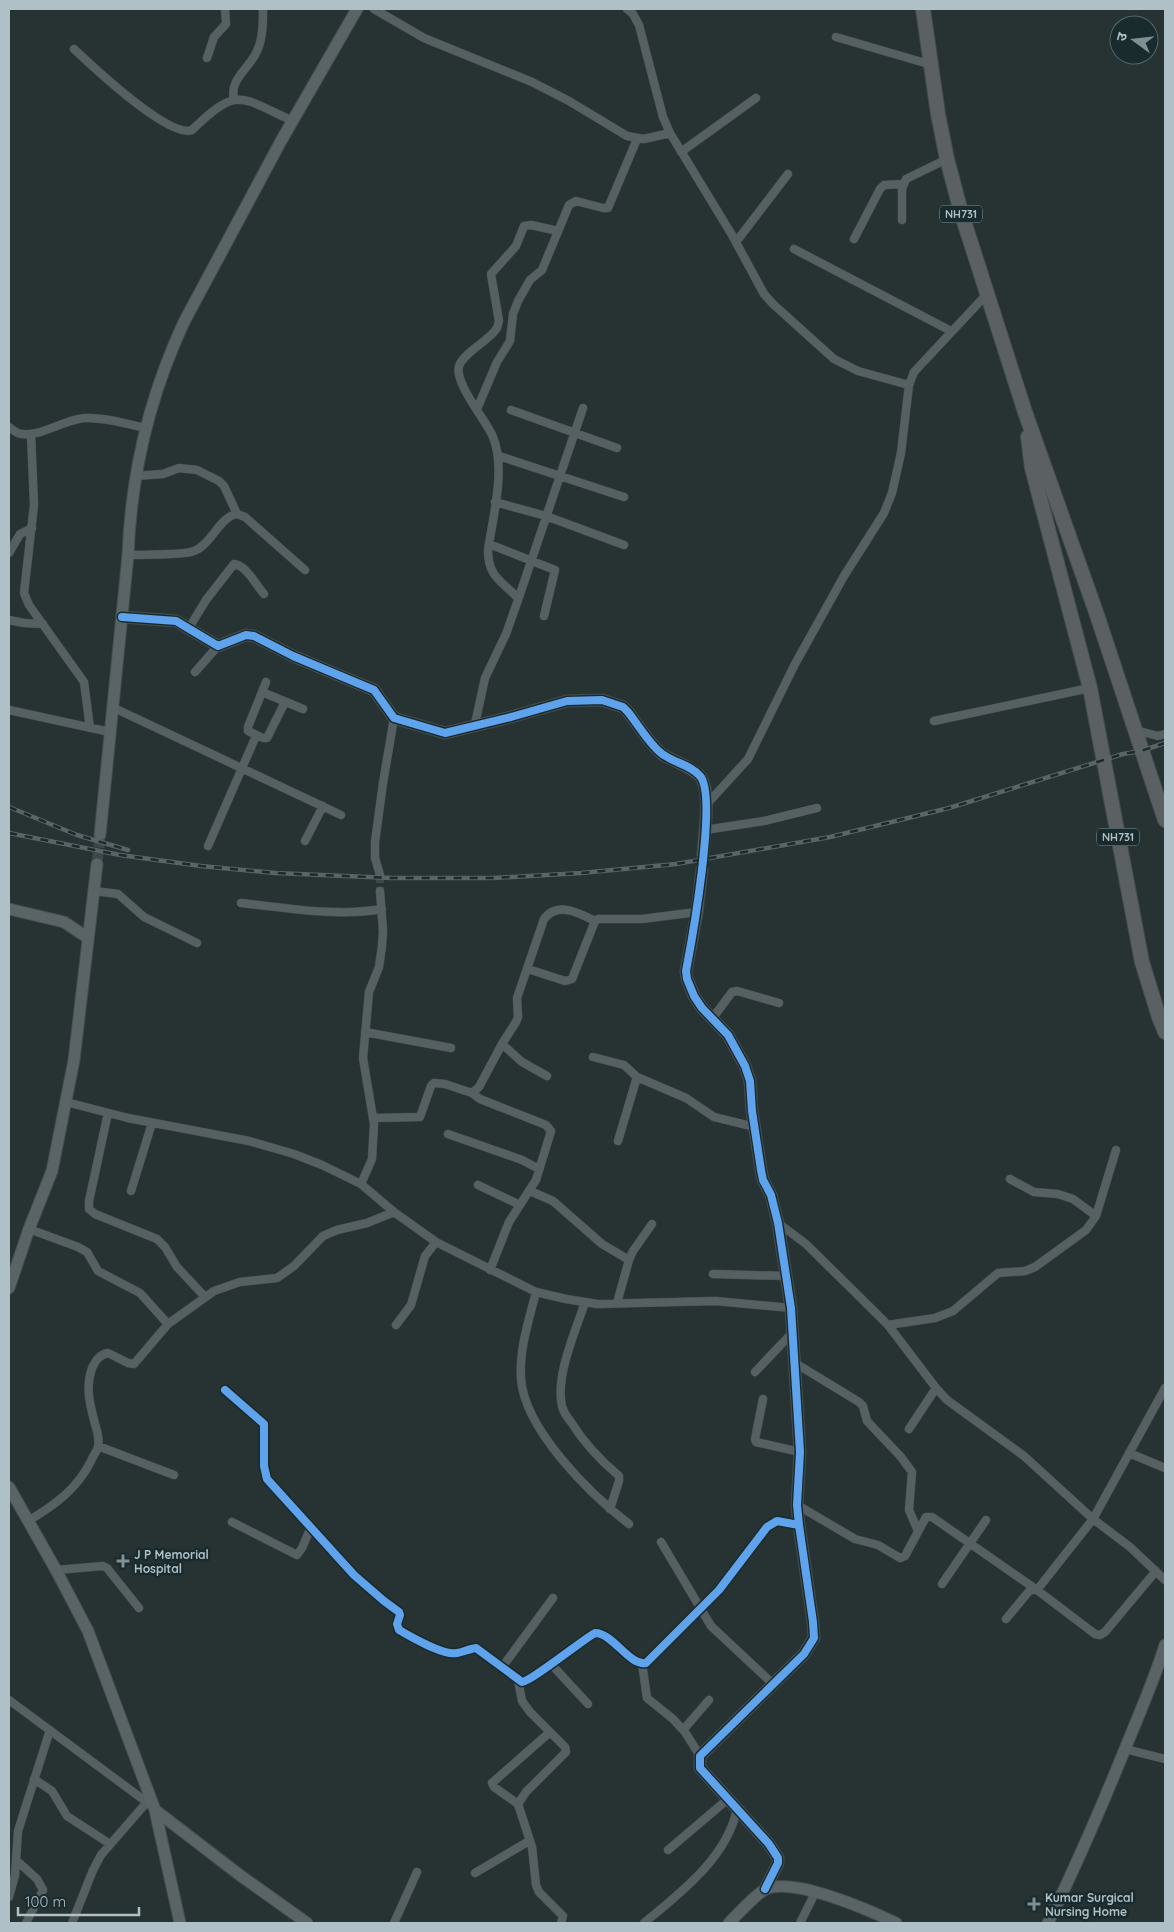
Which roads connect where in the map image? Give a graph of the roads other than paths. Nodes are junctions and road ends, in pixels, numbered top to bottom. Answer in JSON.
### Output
{"nodes":[{"id":1,"x":226,"y":9,"type":"edge"},
{"id":2,"x":263,"y":9,"type":"edge"},
{"id":3,"x":357,"y":9,"type":"edge"},
{"id":4,"x":374,"y":9,"type":"edge"},
{"id":5,"x":627,"y":9,"type":"edge"},
{"id":6,"x":634,"y":9,"type":"edge"},
{"id":7,"x":923,"y":9,"type":"edge"},
{"id":8,"x":636,"y":19,"type":"junction"},
{"id":9,"x":836,"y":37,"type":"dead end"},
{"id":10,"x":74,"y":49,"type":"dead end"},
{"id":11,"x":207,"y":58,"type":"dead end"},
{"id":12,"x":932,"y":65,"type":"junction"},
{"id":13,"x":234,"y":98,"type":"junction"},
{"id":14,"x":756,"y":98,"type":"dead end"},
{"id":15,"x":291,"y":124,"type":"junction"},
{"id":16,"x":670,"y":133,"type":"junction"},
{"id":17,"x":637,"y":139,"type":"junction"},
{"id":18,"x":680,"y":152,"type":"junction"},
{"id":19,"x":947,"y":160,"type":"junction"},
{"id":20,"x":788,"y":174,"type":"dead end"},
{"id":21,"x":903,"y":184,"type":"junction"},
{"id":22,"x":902,"y":220,"type":"dead end"},
{"id":23,"x":558,"y":231,"type":"junction"},
{"id":24,"x":854,"y":239,"type":"dead end"},
{"id":25,"x":736,"y":242,"type":"junction"},
{"id":26,"x":794,"y":249,"type":"dead end"},
{"id":27,"x":987,"y":294,"type":"junction"},
{"id":28,"x":499,"y":321,"type":"junction"},
{"id":29,"x":951,"y":331,"type":"junction"},
{"id":30,"x":511,"y":336,"type":"junction"},
{"id":31,"x":909,"y":385,"type":"junction"},
{"id":32,"x":583,"y":408,"type":"dead end"},
{"id":33,"x":477,"y":409,"type":"junction"},
{"id":34,"x":511,"y":410,"type":"dead end"},
{"id":35,"x":1025,"y":412,"type":"junction"},
{"id":36,"x":9,"y":427,"type":"edge"},
{"id":37,"x":146,"y":428,"type":"junction"},
{"id":38,"x":574,"y":433,"type":"junction"},
{"id":39,"x":31,"y":434,"type":"junction"},
{"id":40,"x":616,"y":448,"type":"dead end"},
{"id":41,"x":499,"y":456,"type":"junction"},
{"id":42,"x":135,"y":476,"type":"junction"},
{"id":43,"x":560,"y":476,"type":"junction"},
{"id":44,"x":624,"y":497,"type":"dead end"},
{"id":45,"x":495,"y":502,"type":"junction"},
{"id":46,"x":237,"y":514,"type":"junction"},
{"id":47,"x":546,"y":516,"type":"junction"},
{"id":48,"x":32,"y":528,"type":"junction"},
{"id":49,"x":489,"y":544,"type":"junction"},
{"id":50,"x":624,"y":545,"type":"dead end"},
{"id":51,"x":9,"y":553,"type":"edge"},
{"id":52,"x":128,"y":555,"type":"junction"},
{"id":53,"x":532,"y":559,"type":"junction"},
{"id":54,"x":305,"y":570,"type":"dead end"},
{"id":55,"x":264,"y":594,"type":"dead end"},
{"id":56,"x":518,"y":600,"type":"junction"},
{"id":57,"x":544,"y":616,"type":"dead end"},
{"id":58,"x":122,"y":617,"type":"junction"},
{"id":59,"x":9,"y":620,"type":"edge"},
{"id":60,"x":43,"y":624,"type":"junction"},
{"id":61,"x":189,"y":628,"type":"junction"},
{"id":62,"x":218,"y":646,"type":"junction"},
{"id":63,"x":195,"y":672,"type":"dead end"},
{"id":64,"x":266,"y":682,"type":"dead end"},
{"id":65,"x":1090,"y":688,"type":"junction"},
{"id":66,"x":262,"y":692,"type":"junction"},
{"id":67,"x":285,"y":702,"type":"junction"},
{"id":68,"x":112,"y":707,"type":"junction"},
{"id":69,"x":303,"y":709,"type":"dead end"},
{"id":70,"x":9,"y":710,"type":"edge"},
{"id":71,"x":394,"y":718,"type":"junction"},
{"id":72,"x":934,"y":721,"type":"dead end"},
{"id":73,"x":475,"y":724,"type":"junction"},
{"id":74,"x":90,"y":728,"type":"junction"},
{"id":75,"x":1135,"y":730,"type":"junction"},
{"id":76,"x":110,"y":732,"type":"junction"},
{"id":77,"x":1165,"y":734,"type":"edge"},
{"id":78,"x":256,"y":736,"type":"junction"},
{"id":79,"x":242,"y":769,"type":"junction"},
{"id":80,"x":706,"y":805,"type":"junction"},
{"id":81,"x":323,"y":806,"type":"junction"},
{"id":82,"x":817,"y":808,"type":"dead end"},
{"id":83,"x":340,"y":815,"type":"dead end"},
{"id":84,"x":1165,"y":820,"type":"edge"},
{"id":85,"x":705,"y":830,"type":"junction"},
{"id":86,"x":100,"y":835,"type":"tunnel mouth"},
{"id":87,"x":305,"y":842,"type":"dead end"},
{"id":88,"x":208,"y":846,"type":"dead end"},
{"id":89,"x":702,"y":855,"type":"dead end"},
{"id":90,"x":96,"y":864,"type":"tunnel mouth"},
{"id":91,"x":702,"y":869,"type":"dead end"},
{"id":92,"x":380,"y":875,"type":"tunnel mouth"},
{"id":93,"x":94,"y":891,"type":"junction"},
{"id":94,"x":380,"y":891,"type":"tunnel mouth"},
{"id":95,"x":241,"y":903,"type":"dead end"},
{"id":96,"x":9,"y":909,"type":"edge"},
{"id":97,"x":382,"y":910,"type":"junction"},
{"id":98,"x":697,"y":912,"type":"junction"},
{"id":99,"x":595,"y":921,"type":"junction"},
{"id":100,"x":88,"y":938,"type":"junction"},
{"id":101,"x":197,"y":943,"type":"dead end"},
{"id":102,"x":528,"y":969,"type":"junction"},
{"id":103,"x":779,"y":1003,"type":"dead end"},
{"id":104,"x":712,"y":1019,"type":"junction"},
{"id":105,"x":365,"y":1032,"type":"junction"},
{"id":106,"x":1165,"y":1032,"type":"edge"},
{"id":107,"x":502,"y":1044,"type":"junction"},
{"id":108,"x":451,"y":1048,"type":"dead end"},
{"id":109,"x":593,"y":1058,"type":"dead end"},
{"id":110,"x":547,"y":1076,"type":"dead end"},
{"id":111,"x":637,"y":1077,"type":"junction"},
{"id":112,"x":472,"y":1093,"type":"junction"},
{"id":113,"x":66,"y":1102,"type":"junction"},
{"id":114,"x":108,"y":1113,"type":"junction"},
{"id":115,"x":373,"y":1118,"type":"junction"},
{"id":116,"x":152,"y":1123,"type":"junction"},
{"id":117,"x":756,"y":1127,"type":"junction"},
{"id":118,"x":448,"y":1134,"type":"dead end"},
{"id":119,"x":618,"y":1140,"type":"dead end"},
{"id":120,"x":1116,"y":1150,"type":"dead end"},
{"id":121,"x":540,"y":1169,"type":"junction"},
{"id":122,"x":1010,"y":1179,"type":"dead end"},
{"id":123,"x":361,"y":1184,"type":"junction"},
{"id":124,"x":478,"y":1185,"type":"dead end"},
{"id":125,"x":131,"y":1191,"type":"dead end"},
{"id":126,"x":530,"y":1191,"type":"junction"},
{"id":127,"x":520,"y":1205,"type":"junction"},
{"id":128,"x":394,"y":1212,"type":"junction"},
{"id":129,"x":1096,"y":1216,"type":"junction"},
{"id":130,"x":778,"y":1223,"type":"junction"},
{"id":131,"x":652,"y":1224,"type":"dead end"},
{"id":132,"x":29,"y":1229,"type":"junction"},
{"id":133,"x":436,"y":1242,"type":"junction"},
{"id":134,"x":629,"y":1260,"type":"junction"},
{"id":135,"x":490,"y":1270,"type":"junction"},
{"id":136,"x":713,"y":1274,"type":"dead end"},
{"id":137,"x":786,"y":1276,"type":"junction"},
{"id":138,"x":9,"y":1288,"type":"edge"},
{"id":139,"x":536,"y":1292,"type":"junction"},
{"id":140,"x":205,"y":1297,"type":"junction"},
{"id":141,"x":585,"y":1302,"type":"junction"},
{"id":142,"x":617,"y":1303,"type":"junction"},
{"id":143,"x":791,"y":1308,"type":"junction"},
{"id":144,"x":168,"y":1324,"type":"junction"},
{"id":145,"x":396,"y":1325,"type":"dead end"},
{"id":146,"x":888,"y":1325,"type":"junction"},
{"id":147,"x":793,"y":1332,"type":"junction"},
{"id":148,"x":794,"y":1363,"type":"junction"},
{"id":149,"x":755,"y":1372,"type":"dead end"},
{"id":150,"x":936,"y":1388,"type":"junction"},
{"id":151,"x":1165,"y":1388,"type":"edge"},
{"id":152,"x":225,"y":1390,"type":"dead end"},
{"id":153,"x":763,"y":1399,"type":"dead end"},
{"id":154,"x":909,"y":1429,"type":"dead end"},
{"id":155,"x":98,"y":1446,"type":"junction"},
{"id":156,"x":800,"y":1452,"type":"junction"},
{"id":157,"x":1129,"y":1453,"type":"junction"},
{"id":158,"x":1165,"y":1468,"type":"edge"},
{"id":159,"x":174,"y":1475,"type":"dead end"},
{"id":160,"x":9,"y":1487,"type":"edge"},
{"id":161,"x":798,"y":1505,"type":"junction"},
{"id":162,"x":610,"y":1509,"type":"junction"},
{"id":163,"x":1093,"y":1519,"type":"junction"},
{"id":164,"x":986,"y":1520,"type":"dead end"},
{"id":165,"x":28,"y":1521,"type":"junction"},
{"id":166,"x":232,"y":1522,"type":"dead end"},
{"id":167,"x":629,"y":1524,"type":"dead end"},
{"id":168,"x":799,"y":1525,"type":"junction"},
{"id":169,"x":311,"y":1527,"type":"junction"},
{"id":170,"x":918,"y":1531,"type":"junction"},
{"id":171,"x":661,"y":1542,"type":"dead end"},
{"id":172,"x":970,"y":1543,"type":"junction"},
{"id":173,"x":56,"y":1570,"type":"junction"},
{"id":174,"x":1156,"y":1571,"type":"junction"},
{"id":175,"x":1165,"y":1580,"type":"edge"},
{"id":176,"x":942,"y":1584,"type":"dead end"},
{"id":177,"x":1036,"y":1590,"type":"junction"},
{"id":178,"x":553,"y":1598,"type":"dead end"},
{"id":179,"x":139,"y":1608,"type":"dead end"},
{"id":180,"x":701,"y":1610,"type":"junction"},
{"id":181,"x":1006,"y":1619,"type":"dead end"},
{"id":182,"x":1165,"y":1646,"type":"edge"},
{"id":183,"x":642,"y":1663,"type":"junction"},
{"id":184,"x":551,"y":1664,"type":"junction"},
{"id":185,"x":503,"y":1666,"type":"junction"},
{"id":186,"x":518,"y":1680,"type":"junction"},
{"id":187,"x":773,"y":1684,"type":"junction"},
{"id":188,"x":9,"y":1700,"type":"edge"},
{"id":189,"x":709,"y":1700,"type":"dead end"},
{"id":190,"x":588,"y":1704,"type":"dead end"},
{"id":191,"x":50,"y":1730,"type":"junction"},
{"id":192,"x":683,"y":1730,"type":"junction"},
{"id":193,"x":550,"y":1732,"type":"junction"},
{"id":194,"x":1125,"y":1748,"type":"junction"},
{"id":195,"x":700,"y":1756,"type":"junction"},
{"id":196,"x":1165,"y":1759,"type":"edge"},
{"id":197,"x":34,"y":1779,"type":"junction"},
{"id":198,"x":728,"y":1799,"type":"junction"},
{"id":199,"x":518,"y":1804,"type":"junction"},
{"id":200,"x":151,"y":1806,"type":"junction"},
{"id":201,"x":737,"y":1809,"type":"junction"},
{"id":202,"x":529,"y":1841,"type":"junction"},
{"id":203,"x":110,"y":1844,"type":"junction"},
{"id":204,"x":668,"y":1850,"type":"dead end"},
{"id":205,"x":16,"y":1860,"type":"junction"},
{"id":206,"x":417,"y":1872,"type":"dead end"},
{"id":207,"x":474,"y":1873,"type":"dead end"},
{"id":208,"x":765,"y":1889,"type":"junction"},
{"id":209,"x":815,"y":1893,"type":"junction"},
{"id":210,"x":9,"y":1897,"type":"edge"},
{"id":211,"x":397,"y":1922,"type":"edge"},
{"id":212,"x":26,"y":1923,"type":"edge"},
{"id":213,"x":72,"y":1923,"type":"edge"},
{"id":214,"x":180,"y":1923,"type":"edge"},
{"id":215,"x":307,"y":1923,"type":"edge"},
{"id":216,"x":561,"y":1923,"type":"edge"},
{"id":217,"x":644,"y":1923,"type":"edge"},
{"id":218,"x":729,"y":1923,"type":"edge"},
{"id":219,"x":800,"y":1923,"type":"edge"},
{"id":220,"x":896,"y":1923,"type":"edge"},
{"id":221,"x":1048,"y":1923,"type":"edge"}],
"edges":[{"from":1,"to":11,"type":"street"},
{"from":2,"to":13,"type":"street"},
{"from":3,"to":15,"type":"street"},
{"from":4,"to":17,"type":"street"},
{"from":5,"to":8,"type":"street"},
{"from":6,"to":8,"type":"street"},
{"from":7,"to":12,"type":"highway","number":"NH731"},
{"from":8,"to":16,"type":"street"},
{"from":9,"to":12,"type":"street"},
{"from":10,"to":13,"type":"street"},
{"from":12,"to":19,"type":"highway","number":"NH731"},
{"from":13,"to":15,"type":"street"},
{"from":14,"to":18,"type":"street"},
{"from":15,"to":37,"type":"street"},
{"from":16,"to":17,"type":"street"},
{"from":16,"to":18,"type":"street"},
{"from":17,"to":23,"type":"street"},
{"from":18,"to":25,"type":"street"},
{"from":19,"to":21,"type":"street"},
{"from":19,"to":27,"type":"highway","number":"NH731"},
{"from":20,"to":25,"type":"street"},
{"from":21,"to":22,"type":"street"},
{"from":21,"to":24,"type":"street"},
{"from":23,"to":28,"type":"street"},
{"from":23,"to":30,"type":"street"},
{"from":25,"to":31,"type":"street"},
{"from":26,"to":29,"type":"street"},
{"from":27,"to":29,"type":"street"},
{"from":27,"to":35,"type":"highway","number":"NH731"},
{"from":28,"to":30,"type":"street"},
{"from":28,"to":33,"type":"street"},
{"from":29,"to":31,"type":"street"},
{"from":30,"to":33,"type":"street"},
{"from":31,"to":80,"type":"street"},
{"from":32,"to":38,"type":"street"},
{"from":33,"to":41,"type":"street"},
{"from":34,"to":38,"type":"street"},
{"from":35,"to":65,"type":"highway","number":"NH731"},
{"from":35,"to":75,"type":"highway","number":"NH731"},
{"from":36,"to":39,"type":"street"},
{"from":37,"to":39,"type":"street"},
{"from":37,"to":42,"type":"street"},
{"from":38,"to":40,"type":"street"},
{"from":38,"to":43,"type":"street"},
{"from":39,"to":48,"type":"street"},
{"from":41,"to":43,"type":"street"},
{"from":41,"to":45,"type":"street"},
{"from":42,"to":46,"type":"street"},
{"from":42,"to":52,"type":"street"},
{"from":43,"to":44,"type":"street"},
{"from":43,"to":47,"type":"street"},
{"from":45,"to":47,"type":"street"},
{"from":45,"to":49,"type":"street"},
{"from":46,"to":52,"type":"street"},
{"from":46,"to":54,"type":"street"},
{"from":47,"to":50,"type":"street"},
{"from":47,"to":53,"type":"street"},
{"from":48,"to":51,"type":"street"},
{"from":48,"to":60,"type":"street"},
{"from":49,"to":53,"type":"street"},
{"from":49,"to":56,"type":"street"},
{"from":52,"to":58,"type":"street"},
{"from":53,"to":56,"type":"street"},
{"from":53,"to":57,"type":"street"},
{"from":55,"to":61,"type":"street"},
{"from":56,"to":73,"type":"street"},
{"from":58,"to":61,"type":"street"},
{"from":58,"to":68,"type":"street"},
{"from":59,"to":60,"type":"street"},
{"from":60,"to":74,"type":"street"},
{"from":61,"to":62,"type":"street"},
{"from":62,"to":63,"type":"street"},
{"from":62,"to":71,"type":"street"},
{"from":64,"to":66,"type":"street"},
{"from":65,"to":72,"type":"street"},
{"from":65,"to":106,"type":"highway","number":"NH731"},
{"from":66,"to":67,"type":"street"},
{"from":66,"to":78,"type":"street"},
{"from":67,"to":69,"type":"street"},
{"from":67,"to":78,"type":"street"},
{"from":68,"to":76,"type":"street"},
{"from":68,"to":79,"type":"street"},
{"from":70,"to":74,"type":"street"},
{"from":71,"to":73,"type":"street"},
{"from":71,"to":92,"type":"street"},
{"from":73,"to":80,"type":"street"},
{"from":74,"to":76,"type":"street"},
{"from":75,"to":77,"type":"street"},
{"from":75,"to":84,"type":"highway","number":"NH731"},
{"from":76,"to":86,"type":"street"},
{"from":78,"to":79,"type":"street"},
{"from":79,"to":81,"type":"street"},
{"from":79,"to":88,"type":"street"},
{"from":80,"to":85,"type":"street"},
{"from":81,"to":83,"type":"street"},
{"from":81,"to":87,"type":"street"},
{"from":82,"to":85,"type":"street"},
{"from":85,"to":89,"type":"street"},
{"from":90,"to":93,"type":"street"},
{"from":91,"to":98,"type":"street"},
{"from":93,"to":100,"type":"street"},
{"from":93,"to":101,"type":"street"},
{"from":94,"to":97,"type":"street"},
{"from":95,"to":97,"type":"street"},
{"from":96,"to":100,"type":"street"},
{"from":97,"to":105,"type":"street"},
{"from":98,"to":99,"type":"street"},
{"from":98,"to":104,"type":"street"},
{"from":99,"to":102,"type":"street"},
{"from":99,"to":102,"type":"street"},
{"from":100,"to":113,"type":"street"},
{"from":102,"to":107,"type":"street"},
{"from":103,"to":104,"type":"street"},
{"from":104,"to":117,"type":"street"},
{"from":105,"to":108,"type":"street"},
{"from":105,"to":115,"type":"street"},
{"from":107,"to":110,"type":"street"},
{"from":107,"to":112,"type":"street"},
{"from":109,"to":111,"type":"street"},
{"from":111,"to":117,"type":"street"},
{"from":111,"to":119,"type":"street"},
{"from":112,"to":115,"type":"street"},
{"from":112,"to":121,"type":"street"},
{"from":113,"to":114,"type":"street"},
{"from":113,"to":132,"type":"street"},
{"from":114,"to":116,"type":"street"},
{"from":114,"to":140,"type":"street"},
{"from":115,"to":123,"type":"street"},
{"from":116,"to":123,"type":"street"},
{"from":116,"to":125,"type":"street"},
{"from":117,"to":130,"type":"street"},
{"from":118,"to":121,"type":"street"},
{"from":120,"to":129,"type":"street"},
{"from":121,"to":126,"type":"street"},
{"from":122,"to":129,"type":"street"},
{"from":123,"to":128,"type":"street"},
{"from":124,"to":127,"type":"street"},
{"from":126,"to":127,"type":"street"},
{"from":126,"to":134,"type":"street"},
{"from":127,"to":135,"type":"street"},
{"from":128,"to":133,"type":"street"},
{"from":128,"to":140,"type":"street"},
{"from":129,"to":146,"type":"street"},
{"from":130,"to":137,"type":"street"},
{"from":130,"to":146,"type":"street"},
{"from":131,"to":134,"type":"street"},
{"from":132,"to":138,"type":"street"},
{"from":132,"to":144,"type":"street"},
{"from":133,"to":135,"type":"street"},
{"from":133,"to":145,"type":"street"},
{"from":134,"to":142,"type":"street"},
{"from":135,"to":139,"type":"street"},
{"from":136,"to":137,"type":"street"},
{"from":137,"to":143,"type":"street"},
{"from":139,"to":141,"type":"street"},
{"from":139,"to":162,"type":"street"},
{"from":140,"to":144,"type":"street"},
{"from":141,"to":142,"type":"street"},
{"from":141,"to":162,"type":"street"},
{"from":142,"to":143,"type":"street"},
{"from":143,"to":147,"type":"street"},
{"from":144,"to":155,"type":"street"},
{"from":146,"to":150,"type":"street"},
{"from":147,"to":148,"type":"street"},
{"from":147,"to":149,"type":"street"},
{"from":148,"to":156,"type":"street"},
{"from":148,"to":170,"type":"street"},
{"from":150,"to":154,"type":"street"},
{"from":150,"to":163,"type":"street"},
{"from":151,"to":157,"type":"street"},
{"from":152,"to":169,"type":"street"},
{"from":153,"to":156,"type":"street"},
{"from":155,"to":159,"type":"street"},
{"from":155,"to":165,"type":"street"},
{"from":156,"to":161,"type":"street"},
{"from":157,"to":158,"type":"street"},
{"from":157,"to":163,"type":"street"},
{"from":160,"to":165,"type":"street"},
{"from":161,"to":168,"type":"street"},
{"from":161,"to":170,"type":"street"},
{"from":162,"to":167,"type":"street"},
{"from":163,"to":174,"type":"street"},
{"from":163,"to":177,"type":"street"},
{"from":164,"to":172,"type":"street"},
{"from":165,"to":173,"type":"street"},
{"from":166,"to":169,"type":"street"},
{"from":168,"to":180,"type":"street"},
{"from":168,"to":187,"type":"street"},
{"from":169,"to":185,"type":"street"},
{"from":170,"to":172,"type":"street"},
{"from":171,"to":180,"type":"street"},
{"from":172,"to":176,"type":"street"},
{"from":172,"to":177,"type":"street"},
{"from":173,"to":179,"type":"street"},
{"from":173,"to":200,"type":"street"},
{"from":174,"to":175,"type":"street"},
{"from":174,"to":177,"type":"street"},
{"from":177,"to":181,"type":"street"},
{"from":178,"to":185,"type":"street"},
{"from":180,"to":183,"type":"street"},
{"from":180,"to":187,"type":"street"},
{"from":182,"to":194,"type":"street"},
{"from":183,"to":184,"type":"street"},
{"from":183,"to":192,"type":"street"},
{"from":184,"to":186,"type":"street"},
{"from":184,"to":190,"type":"street"},
{"from":185,"to":186,"type":"street"},
{"from":186,"to":193,"type":"street"},
{"from":187,"to":195,"type":"street"},
{"from":188,"to":191,"type":"street"},
{"from":189,"to":192,"type":"street"},
{"from":191,"to":197,"type":"street"},
{"from":191,"to":200,"type":"street"},
{"from":192,"to":195,"type":"street"},
{"from":193,"to":199,"type":"street"},
{"from":193,"to":199,"type":"street"},
{"from":194,"to":196,"type":"street"},
{"from":194,"to":221,"type":"street"},
{"from":195,"to":198,"type":"street"},
{"from":197,"to":203,"type":"street"},
{"from":197,"to":205,"type":"street"},
{"from":198,"to":201,"type":"street"},
{"from":198,"to":204,"type":"street"},
{"from":199,"to":202,"type":"street"},
{"from":200,"to":203,"type":"street"},
{"from":200,"to":214,"type":"street"},
{"from":200,"to":215,"type":"street"},
{"from":201,"to":208,"type":"street"},
{"from":201,"to":217,"type":"street"},
{"from":202,"to":207,"type":"street"},
{"from":202,"to":216,"type":"street"},
{"from":203,"to":213,"type":"street"},
{"from":205,"to":210,"type":"street"},
{"from":205,"to":212,"type":"street"},
{"from":206,"to":211,"type":"street"},
{"from":208,"to":209,"type":"street"},
{"from":208,"to":218,"type":"street"},
{"from":209,"to":219,"type":"street"},
{"from":209,"to":220,"type":"street"}]}
